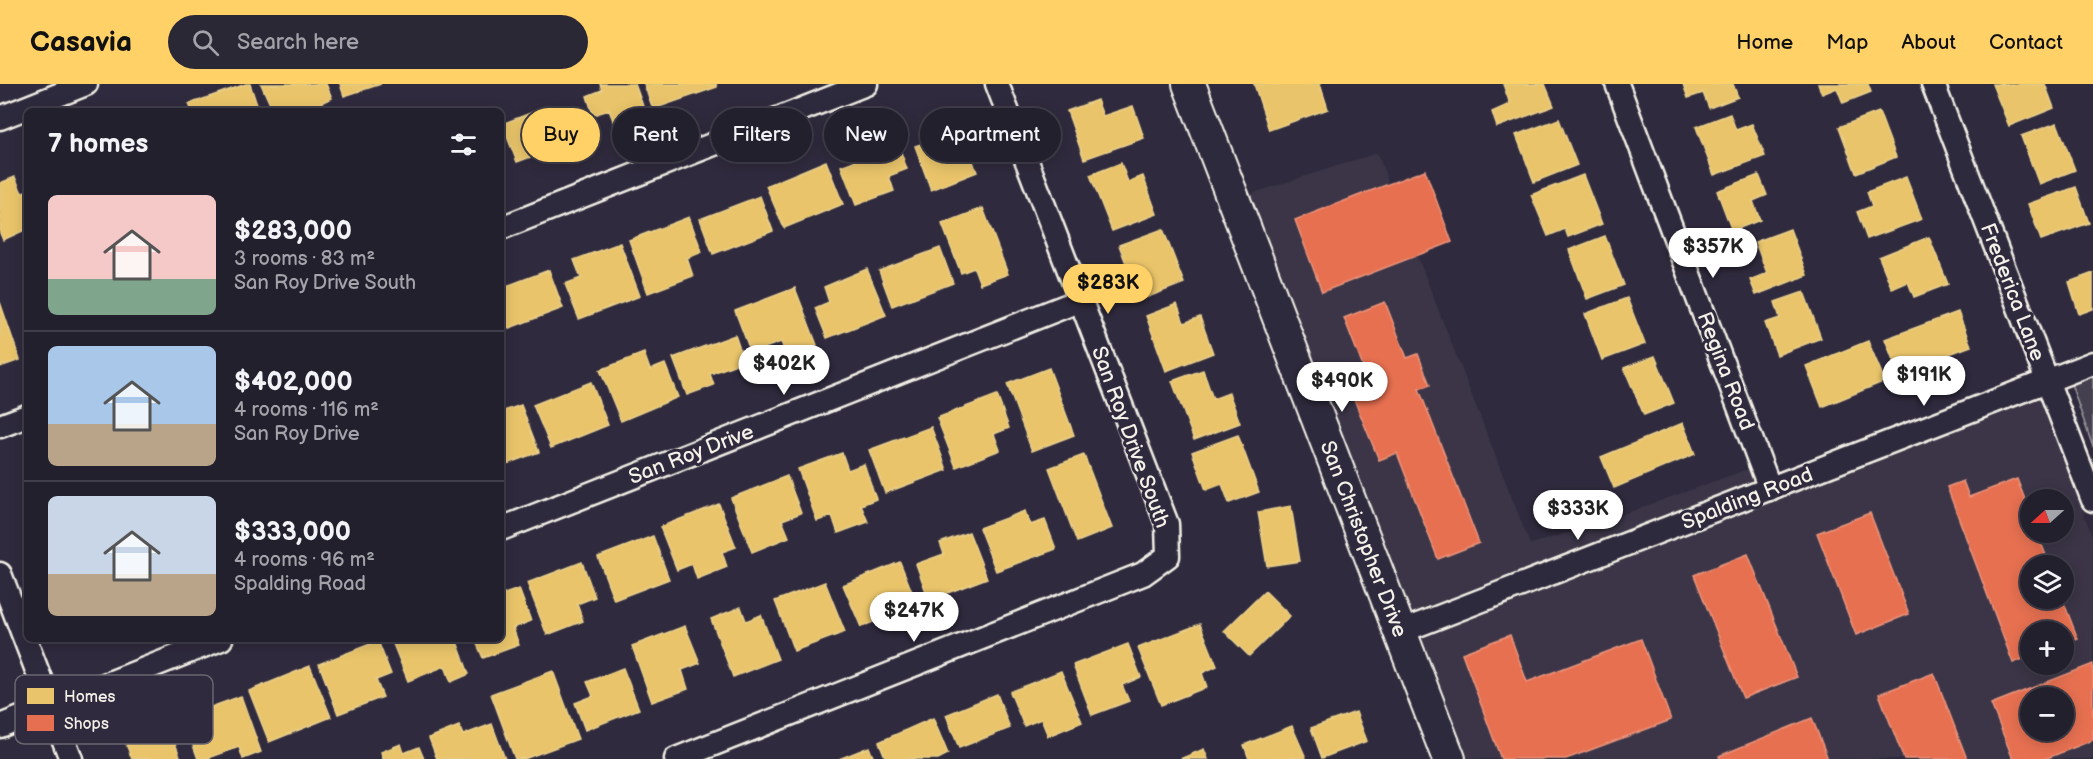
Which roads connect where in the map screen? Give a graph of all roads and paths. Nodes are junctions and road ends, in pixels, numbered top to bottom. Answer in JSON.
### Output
{"nodes":[{"id":1,"x":86,"y":84,"type":"edge"},
{"id":2,"x":866,"y":84,"type":"edge"},
{"id":3,"x":997,"y":84,"type":"edge"},
{"id":4,"x":1189,"y":84,"type":"edge"},
{"id":5,"x":1617,"y":84,"type":"edge"},
{"id":6,"x":1933,"y":84,"type":"edge"},
{"id":7,"x":25,"y":108,"type":"edge"},
{"id":8,"x":24,"y":109,"type":"edge"},
{"id":9,"x":0,"y":118,"type":"edge"},
{"id":10,"x":504,"y":227,"type":"edge"},
{"id":11,"x":1081,"y":300,"type":"junction"},
{"id":12,"x":2093,"y":363,"type":"edge"},
{"id":13,"x":2047,"y":381,"type":"junction"},
{"id":14,"x":24,"y":417,"type":"edge"},
{"id":15,"x":0,"y":426,"type":"edge"},
{"id":16,"x":1770,"y":489,"type":"junction"},
{"id":17,"x":2093,"y":500,"type":"edge"},
{"id":18,"x":504,"y":528,"type":"edge"},
{"id":19,"x":0,"y":574,"type":"edge"},
{"id":20,"x":1400,"y":632,"type":"junction"},
{"id":21,"x":24,"y":636,"type":"edge"},
{"id":22,"x":26,"y":642,"type":"edge"},
{"id":23,"x":213,"y":642,"type":"edge"},
{"id":24,"x":39,"y":675,"type":"edge"},
{"id":25,"x":130,"y":675,"type":"edge"},
{"id":26,"x":15,"y":720,"type":"edge"},
{"id":27,"x":0,"y":726,"type":"edge"},
{"id":28,"x":65,"y":744,"type":"edge"},
{"id":29,"x":71,"y":759,"type":"edge"},
{"id":30,"x":676,"y":759,"type":"edge"},
{"id":31,"x":1449,"y":759,"type":"edge"}],
"edges":[{"from":1,"to":7,"type":"street"},
{"from":2,"to":10,"type":"street"},
{"from":3,"to":11,"type":"street","name":"San Roy Drive South"},
{"from":4,"to":20,"type":"street","name":"San Christopher Drive"},
{"from":5,"to":16,"type":"street","name":"Regina Road"},
{"from":6,"to":13,"type":"street","name":"Frederica Lane"},
{"from":8,"to":9,"type":"street"},
{"from":11,"to":18,"type":"street","name":"San Roy Drive"},
{"from":11,"to":30,"type":"street","name":"San Roy Drive South"},
{"from":12,"to":13,"type":"street","name":"Spalding Road"},
{"from":13,"to":16,"type":"street","name":"Spalding Road"},
{"from":13,"to":17,"type":"street","name":"Frederica Lane"},
{"from":14,"to":15,"type":"street"},
{"from":16,"to":20,"type":"street","name":"Spalding Road"},
{"from":19,"to":21,"type":"street"},
{"from":20,"to":31,"type":"street","name":"San Christopher Drive"},
{"from":22,"to":24,"type":"street"},
{"from":23,"to":25,"type":"street"},
{"from":26,"to":27,"type":"street"},
{"from":28,"to":29,"type":"street"}]}
